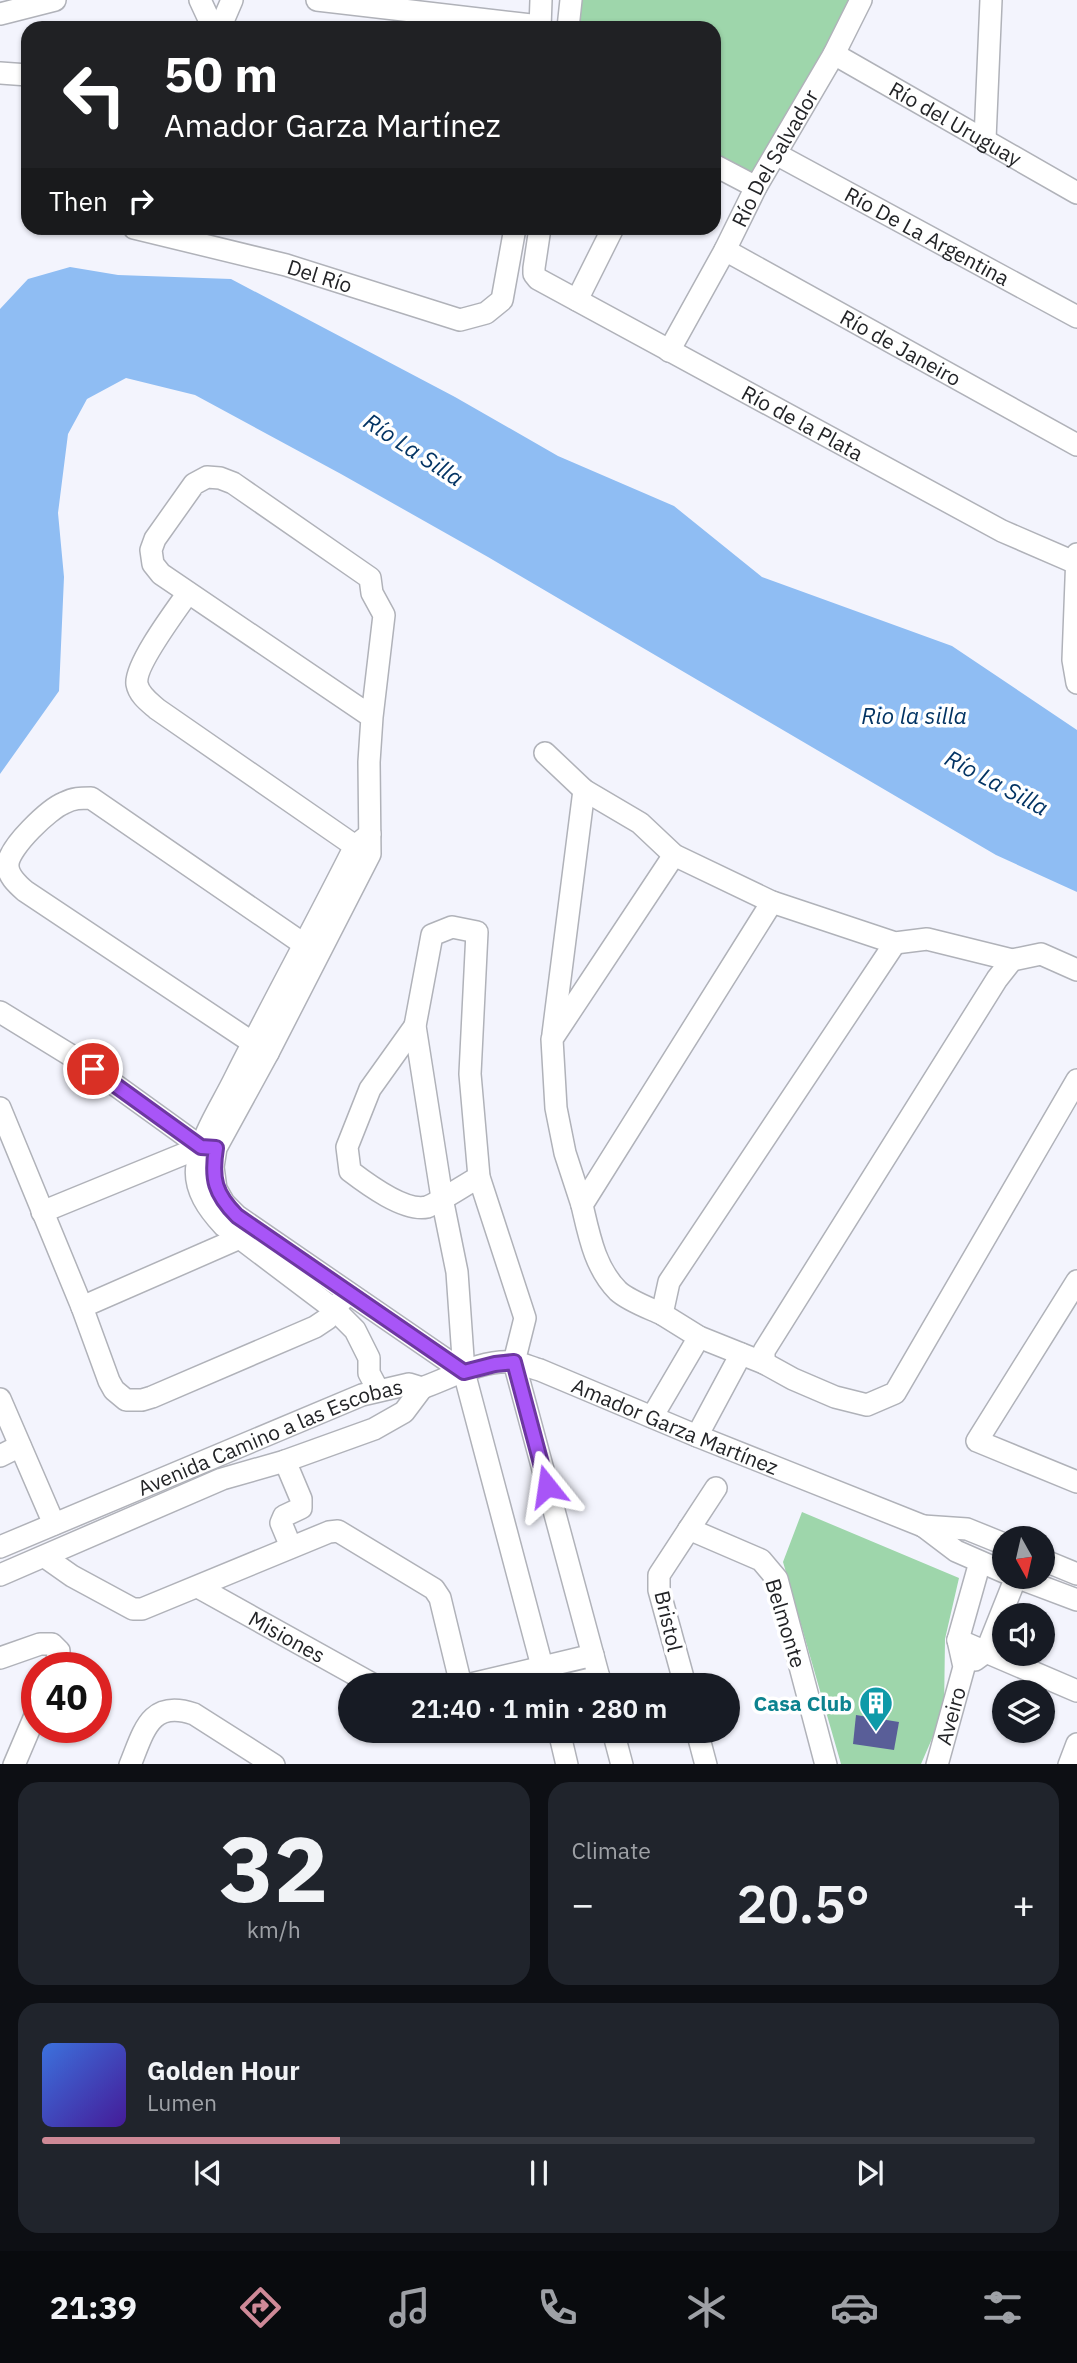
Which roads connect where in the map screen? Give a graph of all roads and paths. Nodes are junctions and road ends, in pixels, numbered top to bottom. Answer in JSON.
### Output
{"nodes":[{"id":1,"x":55,"y":0,"type":"edge"},
{"id":2,"x":200,"y":0,"type":"edge"},
{"id":3,"x":232,"y":0,"type":"edge"},
{"id":4,"x":317,"y":0,"type":"edge"},
{"id":5,"x":541,"y":0,"type":"edge"},
{"id":6,"x":571,"y":0,"type":"edge"},
{"id":7,"x":861,"y":0,"type":"edge"},
{"id":8,"x":991,"y":0,"type":"edge"},
{"id":9,"x":0,"y":14,"type":"edge"},
{"id":10,"x":210,"y":21,"type":"edge"},
{"id":11,"x":223,"y":21,"type":"edge"},
{"id":12,"x":490,"y":21,"type":"edge"},
{"id":13,"x":540,"y":21,"type":"edge"},
{"id":14,"x":569,"y":21,"type":"edge"},
{"id":15,"x":834,"y":54,"type":"junction"},
{"id":16,"x":0,"y":73,"type":"edge"},
{"id":17,"x":21,"y":74,"type":"edge"},
{"id":18,"x":985,"y":139,"type":"junction"},
{"id":19,"x":776,"y":154,"type":"junction"},
{"id":20,"x":721,"y":169,"type":"edge"},
{"id":21,"x":756,"y":187,"type":"junction"},
{"id":22,"x":1077,"y":193,"type":"edge"},
{"id":23,"x":163,"y":235,"type":"edge"},
{"id":24,"x":514,"y":235,"type":"edge"},
{"id":25,"x":539,"y":235,"type":"edge"},
{"id":26,"x":610,"y":235,"type":"edge"},
{"id":27,"x":725,"y":250,"type":"junction"},
{"id":28,"x":577,"y":300,"type":"junction"},
{"id":29,"x":1077,"y":317,"type":"edge"},
{"id":30,"x":669,"y":351,"type":"junction"},
{"id":31,"x":1077,"y":445,"type":"edge"},
{"id":32,"x":1077,"y":554,"type":"edge"},
{"id":33,"x":1076,"y":562,"type":"edge"},
{"id":34,"x":188,"y":593,"type":"junction"},
{"id":35,"x":1077,"y":682,"type":"edge"},
{"id":36,"x":372,"y":717,"type":"junction"},
{"id":37,"x":545,"y":753,"type":"dead end"},
{"id":38,"x":583,"y":790,"type":"junction"},
{"id":39,"x":365,"y":845,"type":"junction"},
{"id":40,"x":674,"y":855,"type":"junction"},
{"id":41,"x":772,"y":902,"type":"junction"},
{"id":42,"x":895,"y":943,"type":"junction"},
{"id":43,"x":311,"y":950,"type":"junction"},
{"id":44,"x":1012,"y":960,"type":"junction"},
{"id":45,"x":1077,"y":970,"type":"edge"},
{"id":46,"x":0,"y":1012,"type":"edge"},
{"id":47,"x":415,"y":1026,"type":"junction"},
{"id":48,"x":552,"y":1039,"type":"junction"},
{"id":49,"x":260,"y":1048,"type":"junction"},
{"id":50,"x":1077,"y":1080,"type":"edge"},
{"id":51,"x":0,"y":1108,"type":"edge"},
{"id":52,"x":209,"y":1147,"type":"junction"},
{"id":53,"x":479,"y":1177,"type":"junction"},
{"id":54,"x":442,"y":1198,"type":"junction"},
{"id":55,"x":582,"y":1205,"type":"junction"},
{"id":56,"x":42,"y":1212,"type":"junction"},
{"id":57,"x":249,"y":1234,"type":"junction"},
{"id":58,"x":1077,"y":1281,"type":"edge"},
{"id":59,"x":341,"y":1301,"type":"junction"},
{"id":60,"x":82,"y":1307,"type":"junction"},
{"id":61,"x":662,"y":1314,"type":"junction"},
{"id":62,"x":699,"y":1337,"type":"junction"},
{"id":63,"x":741,"y":1354,"type":"junction"},
{"id":64,"x":514,"y":1362,"type":"junction"},
{"id":65,"x":764,"y":1363,"type":"junction"},
{"id":66,"x":464,"y":1372,"type":"junction"},
{"id":67,"x":422,"y":1388,"type":"junction"},
{"id":68,"x":378,"y":1390,"type":"junction"},
{"id":69,"x":0,"y":1399,"type":"edge"},
{"id":70,"x":652,"y":1417,"type":"junction"},
{"id":71,"x":697,"y":1436,"type":"junction"},
{"id":72,"x":20,"y":1446,"type":"junction"},
{"id":73,"x":0,"y":1456,"type":"edge"},
{"id":74,"x":285,"y":1461,"type":"junction"},
{"id":75,"x":1077,"y":1482,"type":"edge"},
{"id":76,"x":716,"y":1488,"type":"dead end"},
{"id":77,"x":54,"y":1524,"type":"junction"},
{"id":78,"x":923,"y":1526,"type":"junction"},
{"id":79,"x":689,"y":1529,"type":"junction"},
{"id":80,"x":992,"y":1539,"type":"edge"},
{"id":81,"x":0,"y":1546,"type":"edge"},
{"id":82,"x":291,"y":1547,"type":"junction"},
{"id":83,"x":45,"y":1557,"type":"junction"},
{"id":84,"x":980,"y":1562,"type":"junction"},
{"id":85,"x":1055,"y":1565,"type":"edge"},
{"id":86,"x":992,"y":1567,"type":"edge"},
{"id":87,"x":1077,"y":1574,"type":"edge"},
{"id":88,"x":0,"y":1575,"type":"edge"},
{"id":89,"x":198,"y":1587,"type":"junction"},
{"id":90,"x":1011,"y":1589,"type":"edge"},
{"id":91,"x":1048,"y":1589,"type":"edge"},
{"id":92,"x":1077,"y":1600,"type":"edge"},
{"id":93,"x":958,"y":1640,"type":"junction"},
{"id":94,"x":59,"y":1652,"type":"edge"},
{"id":95,"x":986,"y":1652,"type":"junction"},
{"id":96,"x":593,"y":1655,"type":"junction"},
{"id":97,"x":0,"y":1658,"type":"edge"},
{"id":98,"x":964,"y":1667,"type":"junction"},
{"id":99,"x":352,"y":1673,"type":"edge"},
{"id":100,"x":458,"y":1673,"type":"edge"},
{"id":101,"x":543,"y":1673,"type":"edge"},
{"id":102,"x":551,"y":1673,"type":"edge"},
{"id":103,"x":598,"y":1673,"type":"edge"},
{"id":104,"x":682,"y":1673,"type":"edge"},
{"id":105,"x":1077,"y":1691,"type":"edge"},
{"id":106,"x":23,"y":1743,"type":"edge"},
{"id":107,"x":562,"y":1743,"type":"edge"},
{"id":108,"x":616,"y":1743,"type":"edge"},
{"id":109,"x":700,"y":1743,"type":"edge"},
{"id":110,"x":1077,"y":1744,"type":"edge"},
{"id":111,"x":264,"y":1762,"type":"edge"},
{"id":112,"x":14,"y":1764,"type":"edge"},
{"id":113,"x":130,"y":1764,"type":"edge"},
{"id":114,"x":567,"y":1764,"type":"edge"},
{"id":115,"x":622,"y":1764,"type":"edge"},
{"id":116,"x":706,"y":1764,"type":"edge"},
{"id":117,"x":826,"y":1764,"type":"edge"},
{"id":118,"x":937,"y":1764,"type":"edge"},
{"id":119,"x":1069,"y":1764,"type":"edge"}],
"edges":[{"from":1,"to":9,"type":"street"},
{"from":2,"to":10,"type":"street"},
{"from":3,"to":11,"type":"street"},
{"from":4,"to":12,"type":"street"},
{"from":5,"to":13,"type":"street"},
{"from":6,"to":14,"type":"street"},
{"from":7,"to":15,"type":"street","name":"Río Del Salvador"},
{"from":8,"to":18,"type":"street"},
{"from":15,"to":18,"type":"street","name":"Río del Uruguay"},
{"from":15,"to":19,"type":"street","name":"Río Del Salvador"},
{"from":16,"to":17,"type":"street"},
{"from":18,"to":22,"type":"street","name":"Río del Uruguay"},
{"from":19,"to":21,"type":"street","name":"Río Del Salvador"},
{"from":19,"to":29,"type":"street","name":"Río De La Argentina"},
{"from":20,"to":21,"type":"street"},
{"from":21,"to":27,"type":"street","name":"Río Del Salvador"},
{"from":23,"to":24,"type":"street","name":"Del Río"},
{"from":25,"to":28,"type":"street","name":"Río de la Plata"},
{"from":26,"to":28,"type":"street"},
{"from":27,"to":30,"type":"street","name":"Río Del Salvador"},
{"from":27,"to":31,"type":"street","name":"Río de Janeiro"},
{"from":28,"to":30,"type":"street","name":"Río de la Plata"},
{"from":30,"to":33,"type":"street","name":"Río de la Plata"},
{"from":32,"to":33,"type":"street"},
{"from":33,"to":35,"type":"street"},
{"from":34,"to":36,"type":"street"},
{"from":34,"to":36,"type":"street"},
{"from":34,"to":39,"type":"street"},
{"from":36,"to":39,"type":"street"},
{"from":37,"to":38,"type":"street"},
{"from":38,"to":40,"type":"street"},
{"from":38,"to":48,"type":"street"},
{"from":39,"to":43,"type":"street"},
{"from":40,"to":41,"type":"street"},
{"from":40,"to":48,"type":"street"},
{"from":41,"to":42,"type":"street"},
{"from":41,"to":55,"type":"street"},
{"from":42,"to":44,"type":"street"},
{"from":42,"to":61,"type":"street"},
{"from":43,"to":49,"type":"street"},
{"from":43,"to":49,"type":"street"},
{"from":44,"to":45,"type":"street"},
{"from":44,"to":65,"type":"street"},
{"from":46,"to":52,"type":"street"},
{"from":47,"to":53,"type":"street"},
{"from":47,"to":54,"type":"street"},
{"from":47,"to":54,"type":"street"},
{"from":48,"to":55,"type":"street"},
{"from":49,"to":52,"type":"street"},
{"from":50,"to":65,"type":"street"},
{"from":51,"to":56,"type":"street"},
{"from":52,"to":56,"type":"street"},
{"from":52,"to":57,"type":"street"},
{"from":53,"to":54,"type":"street"},
{"from":53,"to":64,"type":"street"},
{"from":54,"to":66,"type":"street"},
{"from":55,"to":61,"type":"street"},
{"from":56,"to":60,"type":"street"},
{"from":57,"to":59,"type":"street"},
{"from":57,"to":60,"type":"street"},
{"from":58,"to":75,"type":"street"},
{"from":59,"to":60,"type":"street"},
{"from":59,"to":66,"type":"street"},
{"from":59,"to":68,"type":"street"},
{"from":61,"to":62,"type":"street"},
{"from":62,"to":63,"type":"street"},
{"from":62,"to":70,"type":"street"},
{"from":63,"to":65,"type":"street"},
{"from":63,"to":71,"type":"street"},
{"from":64,"to":66,"type":"street","name":"Amador Garza Martínez"},
{"from":64,"to":70,"type":"street","name":"Amador Garza Martínez"},
{"from":64,"to":96,"type":"street"},
{"from":66,"to":67,"type":"street","name":"Amador Garza Martínez"},
{"from":66,"to":101,"type":"street"},
{"from":67,"to":68,"type":"street","name":"Avenida Camino a las Escobas"},
{"from":67,"to":74,"type":"street","name":"Avenida Camino a las Escobas"},
{"from":68,"to":77,"type":"street","name":"Avenida Camino a las Escobas"},
{"from":69,"to":72,"type":"street"},
{"from":70,"to":71,"type":"street","name":"Amador Garza Martínez"},
{"from":71,"to":78,"type":"street","name":"Amador Garza Martínez"},
{"from":72,"to":73,"type":"street"},
{"from":72,"to":77,"type":"street"},
{"from":74,"to":82,"type":"street"},
{"from":74,"to":83,"type":"street","name":"Avenida Camino a las Escobas"},
{"from":76,"to":79,"type":"street","name":"Bristol"},
{"from":77,"to":81,"type":"street","name":"Avenida Camino a las Escobas"},
{"from":78,"to":80,"type":"street","name":"Amador Garza Martínez"},
{"from":78,"to":84,"type":"street","name":"Amador Garza Martínez"},
{"from":79,"to":104,"type":"street","name":"Bristol"},
{"from":79,"to":117,"type":"street","name":"Belmonte"},
{"from":82,"to":89,"type":"street"},
{"from":82,"to":100,"type":"street"},
{"from":83,"to":88,"type":"street","name":"Avenida Camino a las Escobas"},
{"from":83,"to":89,"type":"street"},
{"from":84,"to":86,"type":"street","name":"Amador Garza Martínez"},
{"from":84,"to":93,"type":"street","name":"Aveiro"},
{"from":85,"to":87,"type":"street"},
{"from":89,"to":99,"type":"street","name":"Misiones"},
{"from":90,"to":95,"type":"street"},
{"from":91,"to":92,"type":"street"},
{"from":93,"to":95,"type":"street"},
{"from":93,"to":98,"type":"street","name":"Aveiro"},
{"from":94,"to":97,"type":"street"},
{"from":95,"to":98,"type":"street","name":"Aveiro"},
{"from":95,"to":105,"type":"street"},
{"from":96,"to":102,"type":"street"},
{"from":96,"to":103,"type":"street"},
{"from":98,"to":118,"type":"street","name":"Aveiro"},
{"from":106,"to":112,"type":"street"},
{"from":107,"to":114,"type":"street"},
{"from":108,"to":115,"type":"street"},
{"from":109,"to":116,"type":"street"},
{"from":110,"to":119,"type":"street"},
{"from":111,"to":113,"type":"street"}]}
